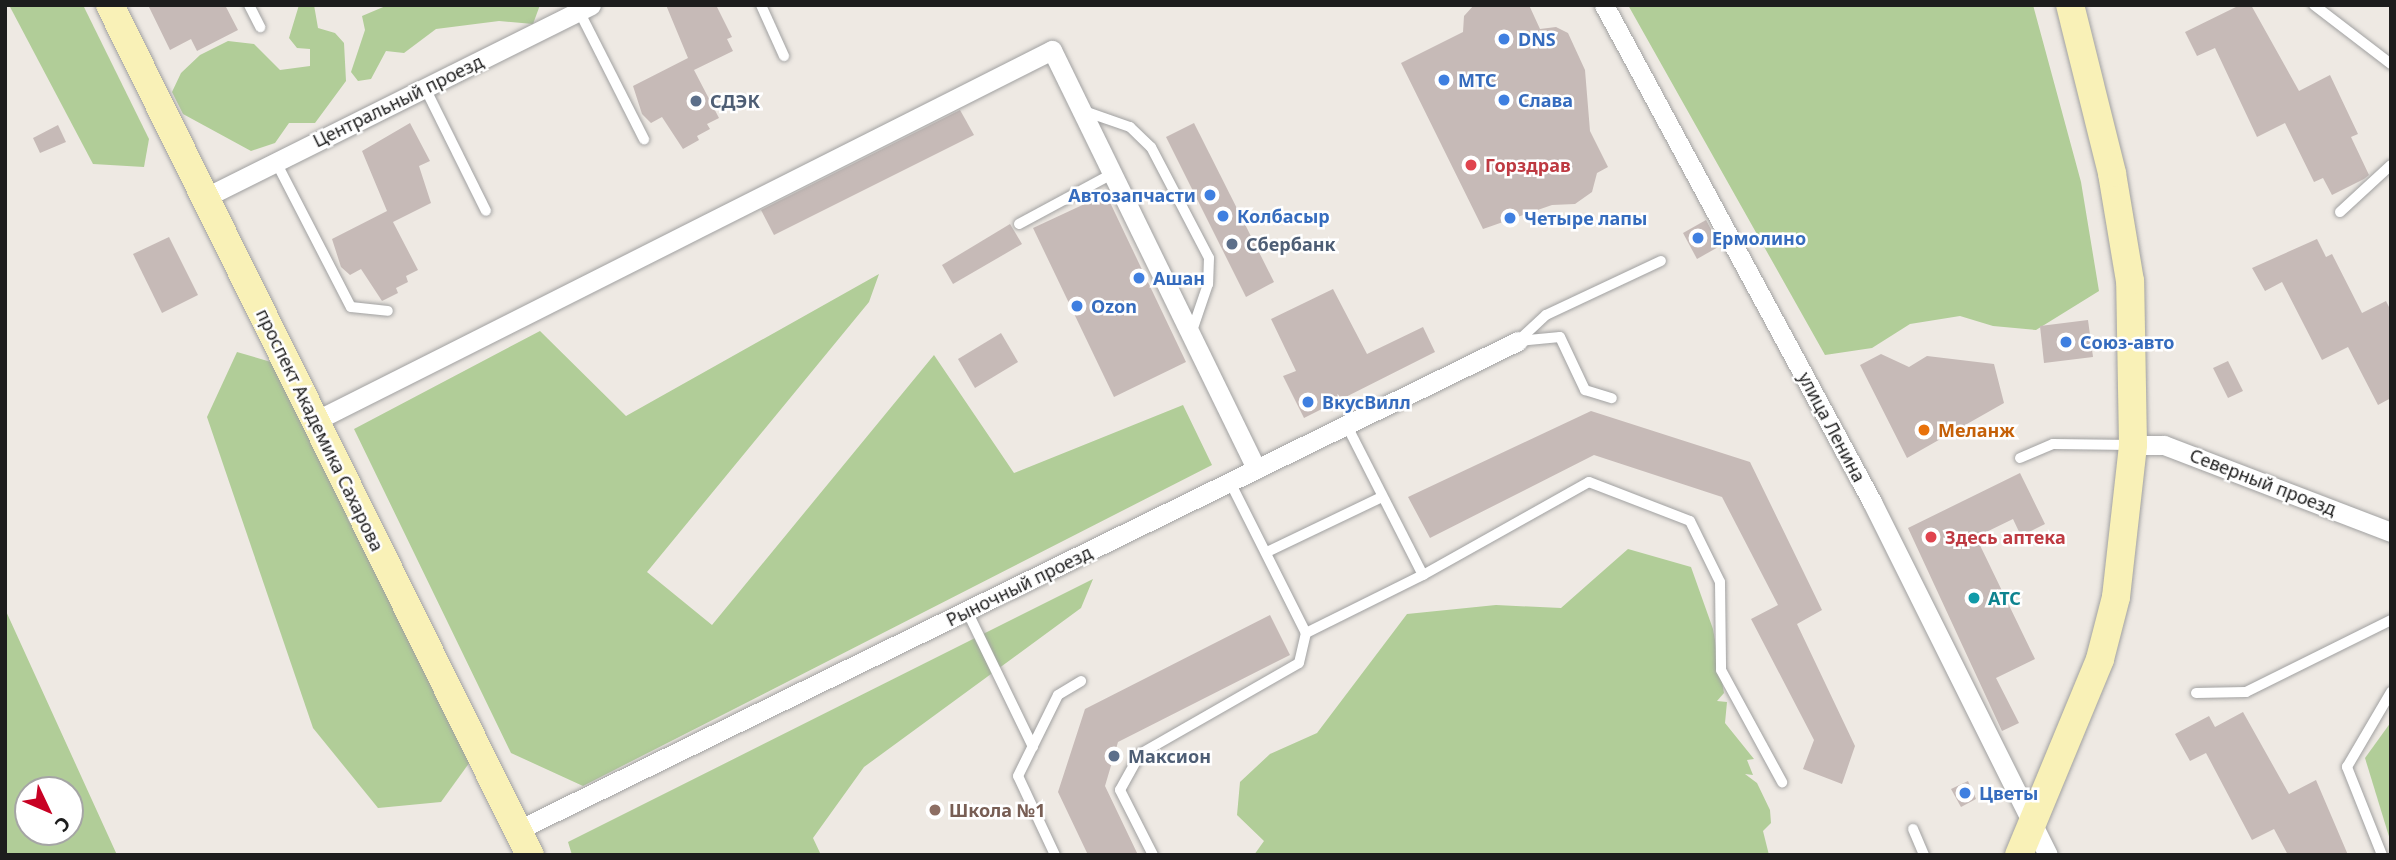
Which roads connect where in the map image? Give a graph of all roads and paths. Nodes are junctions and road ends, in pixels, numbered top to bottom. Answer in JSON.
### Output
{"nodes":[{"id":1,"x":110,"y":5,"type":"edge"},
{"id":2,"x":249,"y":5,"type":"edge"},
{"id":3,"x":761,"y":5,"type":"edge"},
{"id":4,"x":1604,"y":5,"type":"edge"},
{"id":5,"x":2070,"y":5,"type":"edge"},
{"id":6,"x":2314,"y":5,"type":"edge"},
{"id":7,"x":585,"y":8,"type":"edge"},
{"id":8,"x":260,"y":27,"type":"dead end"},
{"id":9,"x":785,"y":56,"type":"dead end"},
{"id":10,"x":2391,"y":64,"type":"edge"},
{"id":11,"x":425,"y":88,"type":"junction"},
{"id":12,"x":1081,"y":110,"type":"junction"},
{"id":13,"x":644,"y":139,"type":"dead end"},
{"id":14,"x":276,"y":162,"type":"junction"},
{"id":15,"x":2391,"y":165,"type":"edge"},
{"id":16,"x":1112,"y":174,"type":"junction"},
{"id":17,"x":206,"y":197,"type":"junction"},
{"id":18,"x":486,"y":211,"type":"dead end"},
{"id":19,"x":2340,"y":212,"type":"dead end"},
{"id":20,"x":1020,"y":223,"type":"dead end"},
{"id":21,"x":1661,"y":261,"type":"dead end"},
{"id":22,"x":388,"y":311,"type":"dead end"},
{"id":23,"x":1191,"y":335,"type":"junction"},
{"id":24,"x":1518,"y":341,"type":"junction"},
{"id":25,"x":1612,"y":398,"type":"dead end"},
{"id":26,"x":315,"y":421,"type":"junction"},
{"id":27,"x":1347,"y":426,"type":"junction"},
{"id":28,"x":2133,"y":445,"type":"junction"},
{"id":29,"x":2020,"y":458,"type":"dead end"},
{"id":30,"x":1256,"y":469,"type":"junction"},
{"id":31,"x":1231,"y":484,"type":"junction"},
{"id":32,"x":1382,"y":497,"type":"junction"},
{"id":33,"x":2391,"y":532,"type":"edge"},
{"id":34,"x":1267,"y":552,"type":"junction"},
{"id":35,"x":1423,"y":575,"type":"junction"},
{"id":36,"x":967,"y":611,"type":"junction"},
{"id":37,"x":2391,"y":620,"type":"edge"},
{"id":38,"x":1306,"y":633,"type":"junction"},
{"id":39,"x":1081,"y":681,"type":"dead end"},
{"id":40,"x":2391,"y":692,"type":"edge"},
{"id":41,"x":2196,"y":693,"type":"dead end"},
{"id":42,"x":1033,"y":747,"type":"junction"},
{"id":43,"x":1782,"y":782,"type":"dead end"},
{"id":44,"x":2034,"y":825,"type":"junction"},
{"id":45,"x":1913,"y":829,"type":"dead end"},
{"id":46,"x":524,"y":842,"type":"edge"},
{"id":47,"x":1055,"y":855,"type":"edge"},
{"id":48,"x":1153,"y":855,"type":"edge"},
{"id":49,"x":1924,"y":855,"type":"edge"},
{"id":50,"x":2019,"y":855,"type":"edge"},
{"id":51,"x":2048,"y":855,"type":"edge"},
{"id":52,"x":2382,"y":855,"type":"edge"}],
"edges":[{"from":1,"to":17,"type":"street","name":"проспект Академика Сахарова"},
{"from":2,"to":8,"type":"lane"},
{"from":3,"to":9,"type":"lane"},
{"from":4,"to":44,"type":"street","name":"улица Ленина"},
{"from":5,"to":28,"type":"street"},
{"from":6,"to":10,"type":"lane"},
{"from":7,"to":11,"type":"street","name":"Центральный проезд"},
{"from":7,"to":13,"type":"lane"},
{"from":11,"to":14,"type":"street","name":"Центральный проезд"},
{"from":11,"to":18,"type":"lane"},
{"from":12,"to":16,"type":"street"},
{"from":12,"to":23,"type":"lane"},
{"from":12,"to":26,"type":"street"},
{"from":14,"to":17,"type":"street","name":"Центральный проезд"},
{"from":14,"to":22,"type":"lane"},
{"from":15,"to":19,"type":"lane"},
{"from":16,"to":20,"type":"lane"},
{"from":16,"to":23,"type":"street"},
{"from":17,"to":26,"type":"street","name":"проспект Академика Сахарова"},
{"from":21,"to":24,"type":"lane"},
{"from":23,"to":30,"type":"street"},
{"from":24,"to":25,"type":"lane"},
{"from":24,"to":27,"type":"street","name":"Рыночный проезд"},
{"from":26,"to":46,"type":"street","name":"проспект Академика Сахарова"},
{"from":27,"to":30,"type":"street","name":"Рыночный проезд"},
{"from":27,"to":32,"type":"lane"},
{"from":28,"to":29,"type":"lane"},
{"from":28,"to":33,"type":"street","name":"Северный проезд"},
{"from":28,"to":44,"type":"street"},
{"from":30,"to":31,"type":"street","name":"Рыночный проезд"},
{"from":31,"to":34,"type":"lane"},
{"from":31,"to":36,"type":"street","name":"Рыночный проезд"},
{"from":32,"to":34,"type":"lane"},
{"from":32,"to":35,"type":"lane"},
{"from":34,"to":38,"type":"lane"},
{"from":35,"to":38,"type":"lane"},
{"from":35,"to":43,"type":"lane"},
{"from":36,"to":42,"type":"lane"},
{"from":36,"to":46,"type":"street","name":"Рыночный проезд"},
{"from":37,"to":41,"type":"lane"},
{"from":38,"to":48,"type":"lane"},
{"from":39,"to":42,"type":"lane"},
{"from":40,"to":52,"type":"lane"},
{"from":42,"to":47,"type":"lane"},
{"from":44,"to":50,"type":"street"},
{"from":44,"to":51,"type":"street","name":"улица Ленина"},
{"from":45,"to":49,"type":"lane"}]}
